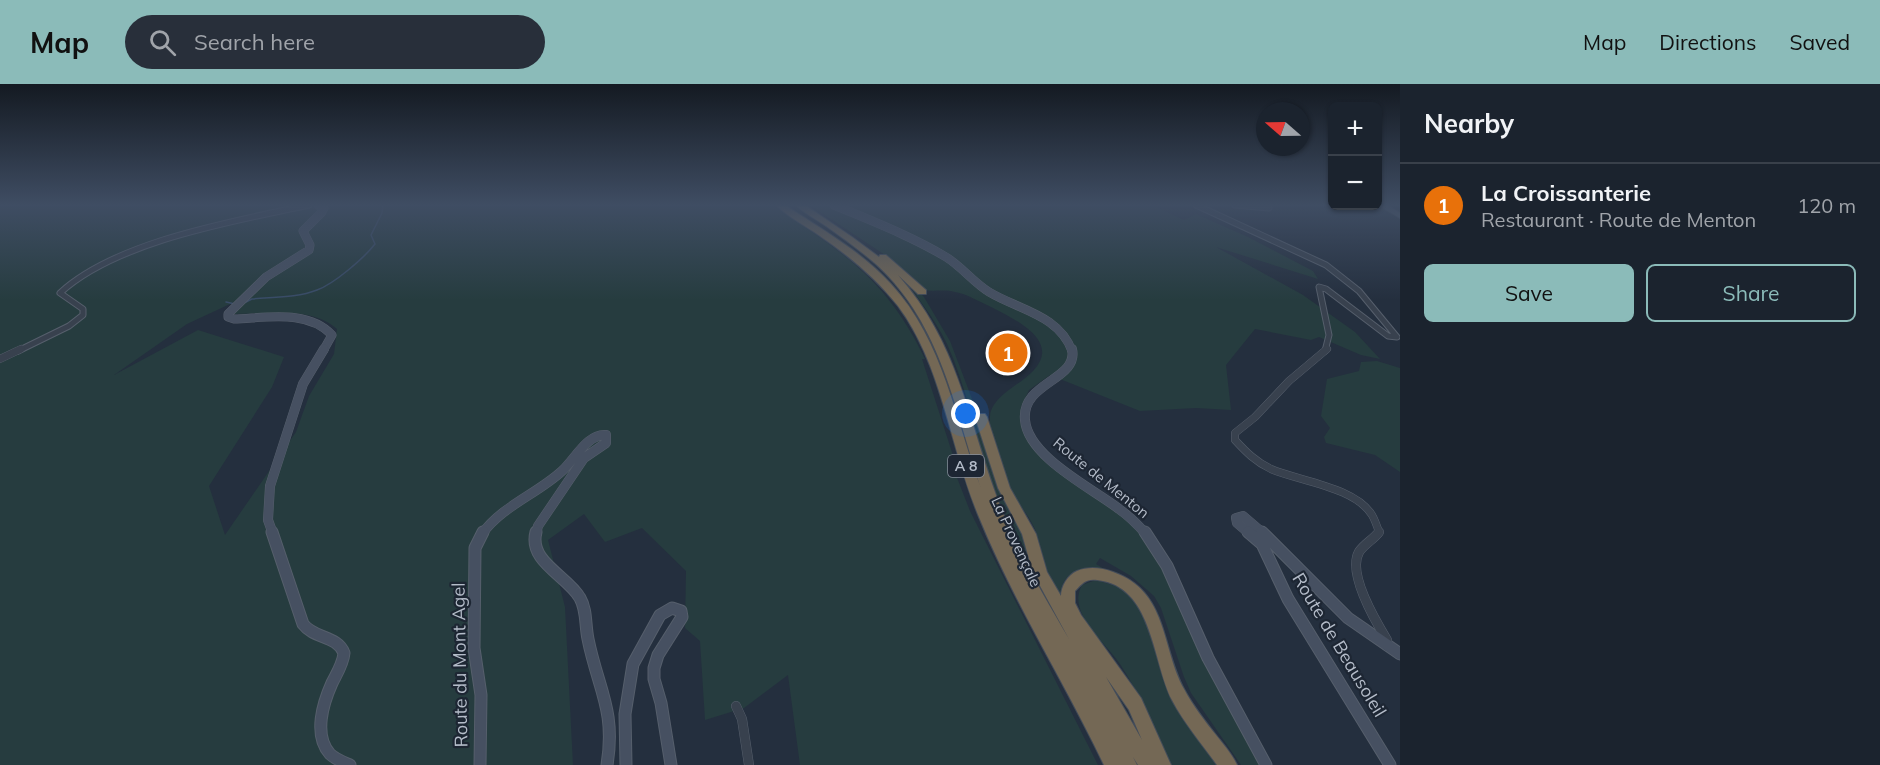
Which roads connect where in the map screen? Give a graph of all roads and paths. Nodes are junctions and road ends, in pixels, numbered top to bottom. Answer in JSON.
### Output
{"nodes":[{"id":1,"x":179,"y":237,"type":"edge"},
{"id":2,"x":304,"y":237,"type":"edge"},
{"id":3,"x":827,"y":237,"type":"edge"},
{"id":4,"x":846,"y":237,"type":"edge"},
{"id":5,"x":850,"y":237,"type":"edge"},
{"id":6,"x":905,"y":237,"type":"edge"},
{"id":7,"x":1265,"y":237,"type":"edge"},
{"id":8,"x":922,"y":292,"type":"dead end"},
{"id":9,"x":0,"y":359,"type":"edge"},
{"id":10,"x":981,"y":417,"type":"dead end"},
{"id":11,"x":1387,"y":646,"type":"junction"},
{"id":12,"x":1400,"y":654,"type":"edge"},
{"id":13,"x":736,"y":706,"type":"dead end"},
{"id":14,"x":350,"y":765,"type":"edge"},
{"id":15,"x":480,"y":765,"type":"edge"},
{"id":16,"x":606,"y":765,"type":"edge"},
{"id":17,"x":626,"y":765,"type":"edge"},
{"id":18,"x":671,"y":765,"type":"edge"},
{"id":19,"x":749,"y":765,"type":"edge"},
{"id":20,"x":1113,"y":765,"type":"edge"},
{"id":21,"x":1128,"y":765,"type":"edge"},
{"id":22,"x":1147,"y":765,"type":"edge"},
{"id":23,"x":1162,"y":765,"type":"edge"},
{"id":24,"x":1228,"y":765,"type":"edge"},
{"id":25,"x":1266,"y":765,"type":"edge"},
{"id":26,"x":1390,"y":765,"type":"edge"}],
"edges":[{"from":1,"to":9,"type":"street"},
{"from":2,"to":14,"type":"street"},
{"from":3,"to":20,"type":"highway","name":"La Provençale","number":"A 8"},
{"from":4,"to":21,"type":"highway","name":"La Provençale","number":"A 8"},
{"from":5,"to":8,"type":"highway"},
{"from":6,"to":25,"type":"street","name":"Route de Menton"},
{"from":7,"to":11,"type":"street"},
{"from":10,"to":22,"type":"highway"},
{"from":11,"to":12,"type":"street","name":"Route de Beausoleil"},
{"from":11,"to":26,"type":"street","name":"Route de Beausoleil"},
{"from":13,"to":19,"type":"street"},
{"from":15,"to":16,"type":"street","name":"Route du Mont Agel"},
{"from":17,"to":18,"type":"street"},
{"from":23,"to":24,"type":"highway"}]}
